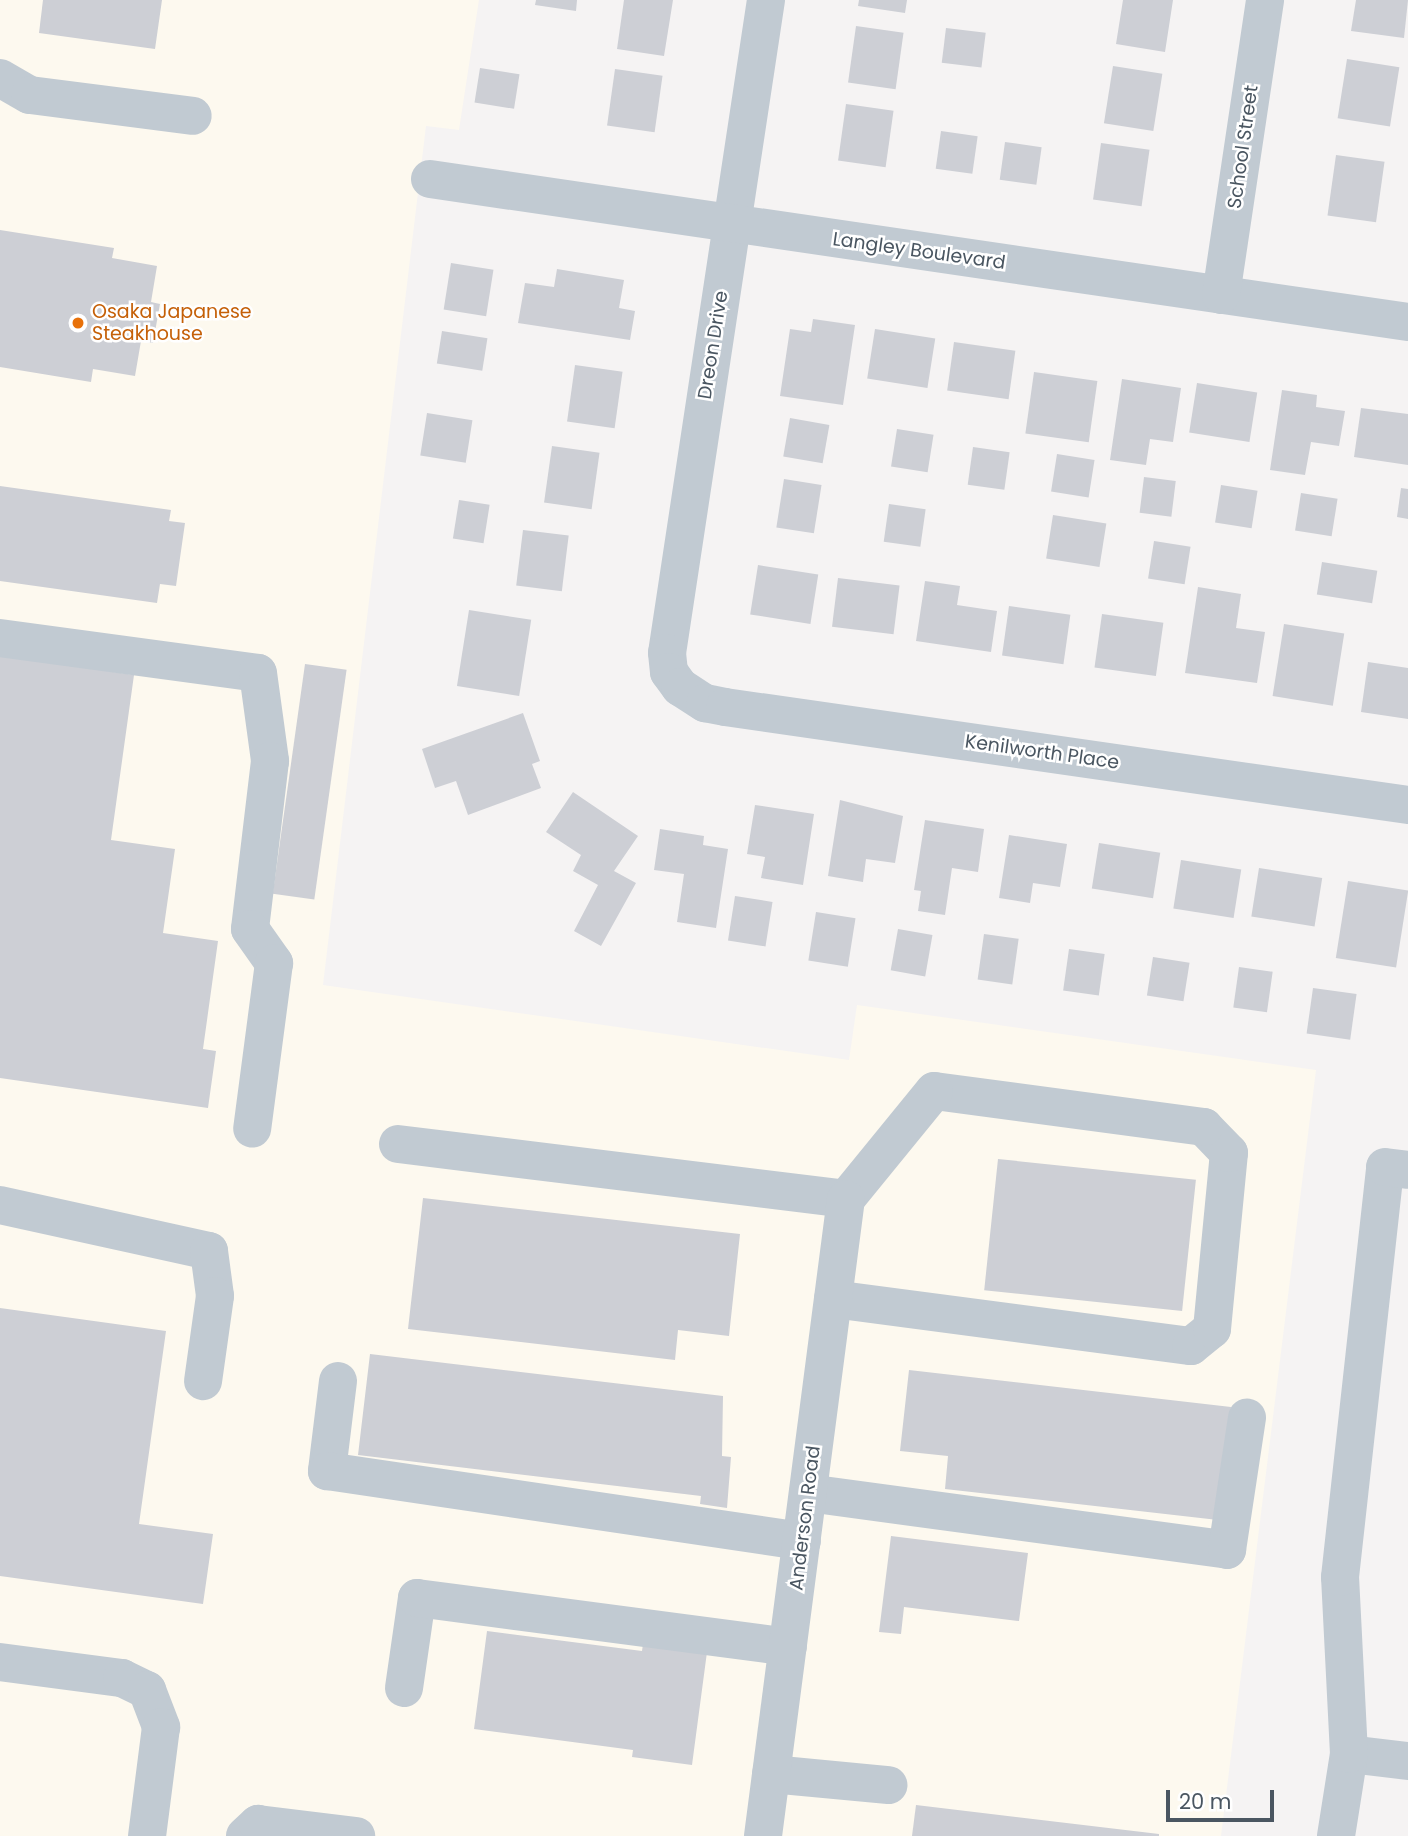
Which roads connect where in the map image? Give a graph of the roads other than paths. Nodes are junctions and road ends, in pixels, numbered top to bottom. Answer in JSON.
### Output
{"nodes":[{"id":1,"x":765,"y":0,"type":"edge"},
{"id":2,"x":1265,"y":0,"type":"edge"},
{"id":3,"x":0,"y":78,"type":"edge"},
{"id":4,"x":192,"y":116,"type":"dead end"},
{"id":5,"x":430,"y":179,"type":"dead end"},
{"id":6,"x":732,"y":224,"type":"junction"},
{"id":7,"x":1221,"y":295,"type":"junction"},
{"id":8,"x":1408,"y":322,"type":"edge"},
{"id":9,"x":0,"y":638,"type":"edge"},
{"id":10,"x":680,"y":687,"type":"joint"},
{"id":11,"x":1408,"y":805,"type":"edge"},
{"id":12,"x":252,"y":1129,"type":"dead end"},
{"id":13,"x":398,"y":1144,"type":"dead end"},
{"id":14,"x":1408,"y":1170,"type":"edge"},
{"id":15,"x":846,"y":1199,"type":"junction"},
{"id":16,"x":0,"y":1205,"type":"edge"},
{"id":17,"x":833,"y":1298,"type":"junction"},
{"id":18,"x":203,"y":1381,"type":"dead end"},
{"id":19,"x":338,"y":1381,"type":"dead end"},
{"id":20,"x":1247,"y":1418,"type":"dead end"},
{"id":21,"x":808,"y":1493,"type":"junction"},
{"id":22,"x":802,"y":1541,"type":"junction"},
{"id":23,"x":788,"y":1647,"type":"junction"},
{"id":24,"x":0,"y":1662,"type":"edge"},
{"id":25,"x":404,"y":1688,"type":"dead end"},
{"id":26,"x":1349,"y":1754,"type":"junction"},
{"id":27,"x":1408,"y":1761,"type":"edge"},
{"id":28,"x":771,"y":1774,"type":"junction"},
{"id":29,"x":888,"y":1785,"type":"dead end"},
{"id":30,"x":147,"y":1836,"type":"edge"},
{"id":31,"x":245,"y":1836,"type":"edge"},
{"id":32,"x":356,"y":1836,"type":"edge"},
{"id":33,"x":763,"y":1836,"type":"edge"},
{"id":34,"x":1336,"y":1836,"type":"edge"}],
"edges":[{"from":1,"to":6,"type":"street","name":"Dreon Drive"},
{"from":2,"to":7,"type":"street","name":"School Street"},
{"from":3,"to":4,"type":"street"},
{"from":5,"to":6,"type":"street","name":"Langley Boulevard"},
{"from":6,"to":7,"type":"street","name":"Langley Boulevard"},
{"from":6,"to":10,"type":"street","name":"Dreon Drive"},
{"from":7,"to":8,"type":"street","name":"Langley Boulevard"},
{"from":9,"to":12,"type":"street"},
{"from":10,"to":11,"type":"street","name":"Kenilworth Place"},
{"from":13,"to":15,"type":"street"},
{"from":14,"to":26,"type":"street"},
{"from":15,"to":17,"type":"street","name":"Anderson Road"},
{"from":15,"to":17,"type":"street"},
{"from":16,"to":18,"type":"street"},
{"from":17,"to":21,"type":"street","name":"Anderson Road"},
{"from":19,"to":22,"type":"street"},
{"from":20,"to":21,"type":"street"},
{"from":21,"to":22,"type":"street","name":"Anderson Road"},
{"from":22,"to":23,"type":"street","name":"Anderson Road"},
{"from":23,"to":25,"type":"street"},
{"from":23,"to":28,"type":"street","name":"Anderson Road"},
{"from":24,"to":30,"type":"street"},
{"from":26,"to":27,"type":"street"},
{"from":26,"to":34,"type":"street"},
{"from":28,"to":29,"type":"street"},
{"from":28,"to":33,"type":"street","name":"Anderson Road"},
{"from":31,"to":32,"type":"street"}]}
